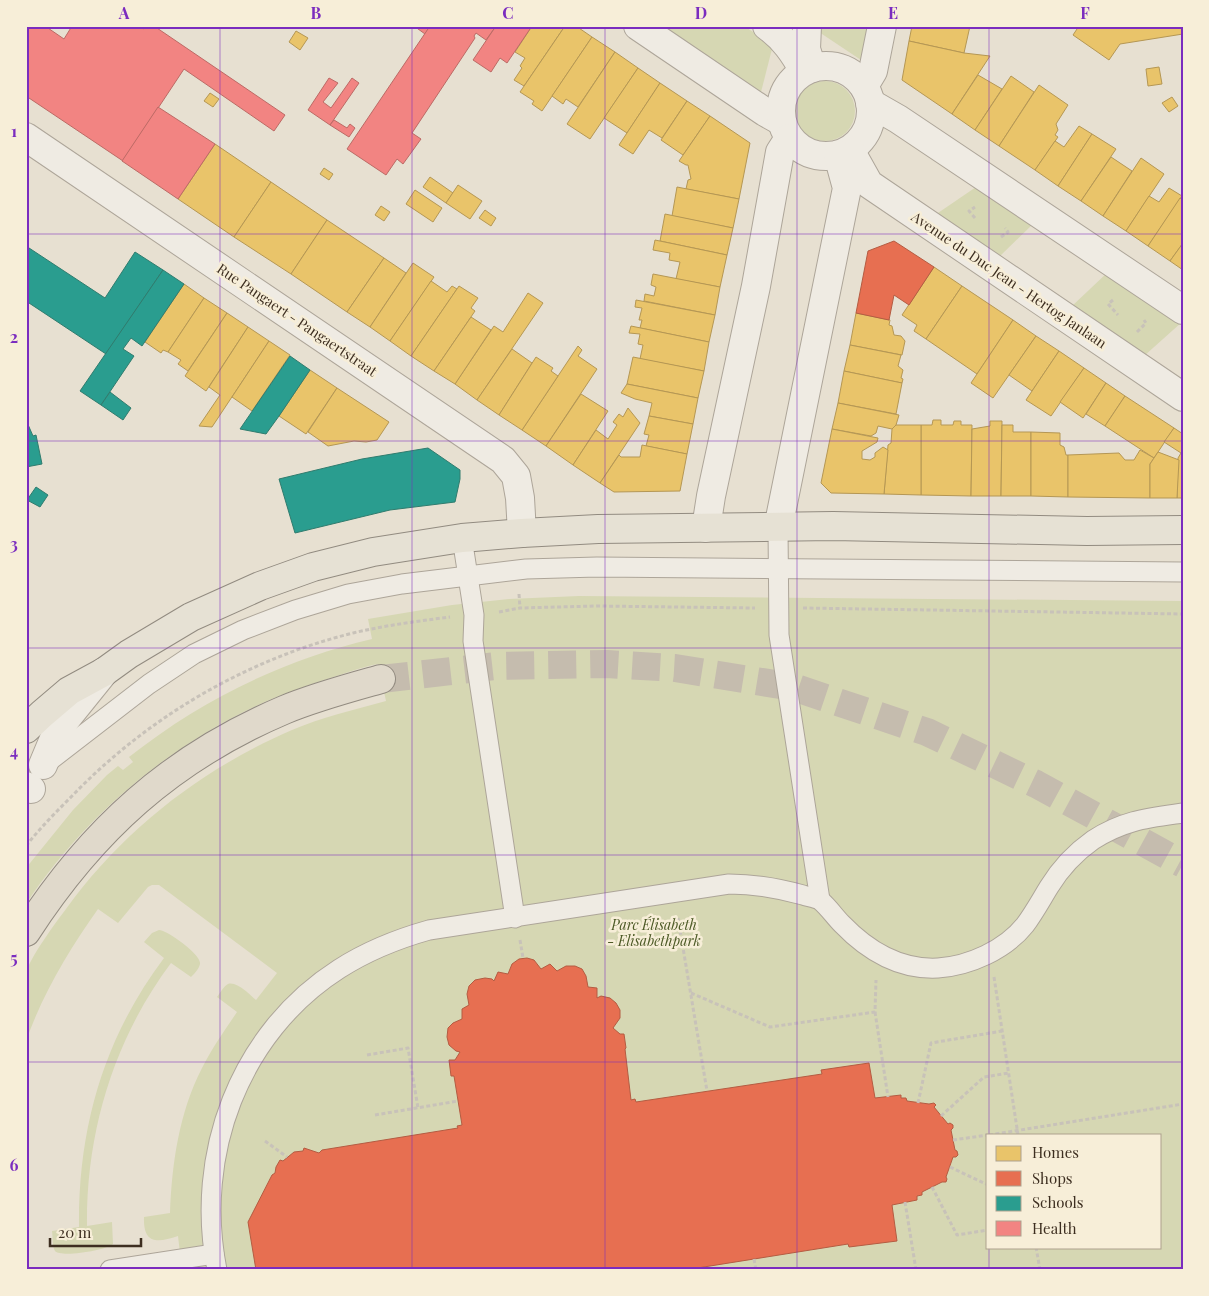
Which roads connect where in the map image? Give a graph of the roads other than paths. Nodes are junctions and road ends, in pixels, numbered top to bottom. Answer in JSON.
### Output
{"nodes":[{"id":1,"x":638,"y":26,"type":"edge"},
{"id":2,"x":767,"y":26,"type":"edge"},
{"id":3,"x":808,"y":26,"type":"edge"},
{"id":4,"x":882,"y":26,"type":"edge"},
{"id":5,"x":808,"y":70,"type":"junction"},
{"id":6,"x":867,"y":94,"type":"junction"},
{"id":7,"x":785,"y":129,"type":"junction"},
{"id":8,"x":26,"y":137,"type":"edge"},
{"id":9,"x":844,"y":153,"type":"junction"},
{"id":10,"x":1183,"y":310,"type":"edge"},
{"id":11,"x":1183,"y":397,"type":"edge"},
{"id":12,"x":706,"y":528,"type":"junction"},
{"id":13,"x":778,"y":528,"type":"junction"},
{"id":14,"x":1183,"y":530,"type":"edge"},
{"id":15,"x":522,"y":533,"type":"junction"},
{"id":16,"x":462,"y":538,"type":"junction"},
{"id":17,"x":778,"y":568,"type":"junction"},
{"id":18,"x":1183,"y":572,"type":"edge"},
{"id":19,"x":467,"y":576,"type":"junction"},
{"id":20,"x":381,"y":679,"type":"tunnel mouth"},
{"id":21,"x":38,"y":719,"type":"edge"},
{"id":22,"x":43,"y":765,"type":"junction"},
{"id":23,"x":28,"y":791,"type":"edge"},
{"id":24,"x":1183,"y":813,"type":"edge"},
{"id":25,"x":820,"y":900,"type":"junction"},
{"id":26,"x":515,"y":918,"type":"junction"},
{"id":27,"x":26,"y":932,"type":"edge"},
{"id":28,"x":215,"y":1262,"type":"edge"},
{"id":29,"x":110,"y":1270,"type":"edge"}],
"edges":[{"from":1,"to":7,"type":"street"},
{"from":2,"to":5,"type":"street"},
{"from":3,"to":5,"type":"street"},
{"from":4,"to":6,"type":"street"},
{"from":5,"to":6,"type":"street"},
{"from":5,"to":7,"type":"street"},
{"from":6,"to":9,"type":"street"},
{"from":6,"to":10,"type":"street"},
{"from":7,"to":9,"type":"street"},
{"from":7,"to":12,"type":"street"},
{"from":8,"to":15,"type":"street","name":"Rue Pangaert - Pangaertstraat"},
{"from":9,"to":11,"type":"street","name":"Avenue du Duc Jean - Hertog Janlaan"},
{"from":9,"to":13,"type":"street"},
{"from":12,"to":13,"type":"main road"},
{"from":12,"to":15,"type":"main road"},
{"from":13,"to":14,"type":"main road"},
{"from":13,"to":17,"type":"lane"},
{"from":15,"to":16,"type":"main road"},
{"from":16,"to":19,"type":"lane"},
{"from":16,"to":21,"type":"main road"},
{"from":17,"to":18,"type":"lane"},
{"from":17,"to":19,"type":"lane"},
{"from":17,"to":25,"type":"lane"},
{"from":19,"to":22,"type":"lane"},
{"from":19,"to":26,"type":"lane"},
{"from":20,"to":27,"type":"highway"},
{"from":21,"to":22,"type":"street"},
{"from":22,"to":23,"type":"lane"},
{"from":24,"to":25,"type":"lane"},
{"from":25,"to":26,"type":"lane"},
{"from":26,"to":28,"type":"lane"},
{"from":28,"to":29,"type":"lane"}]}
